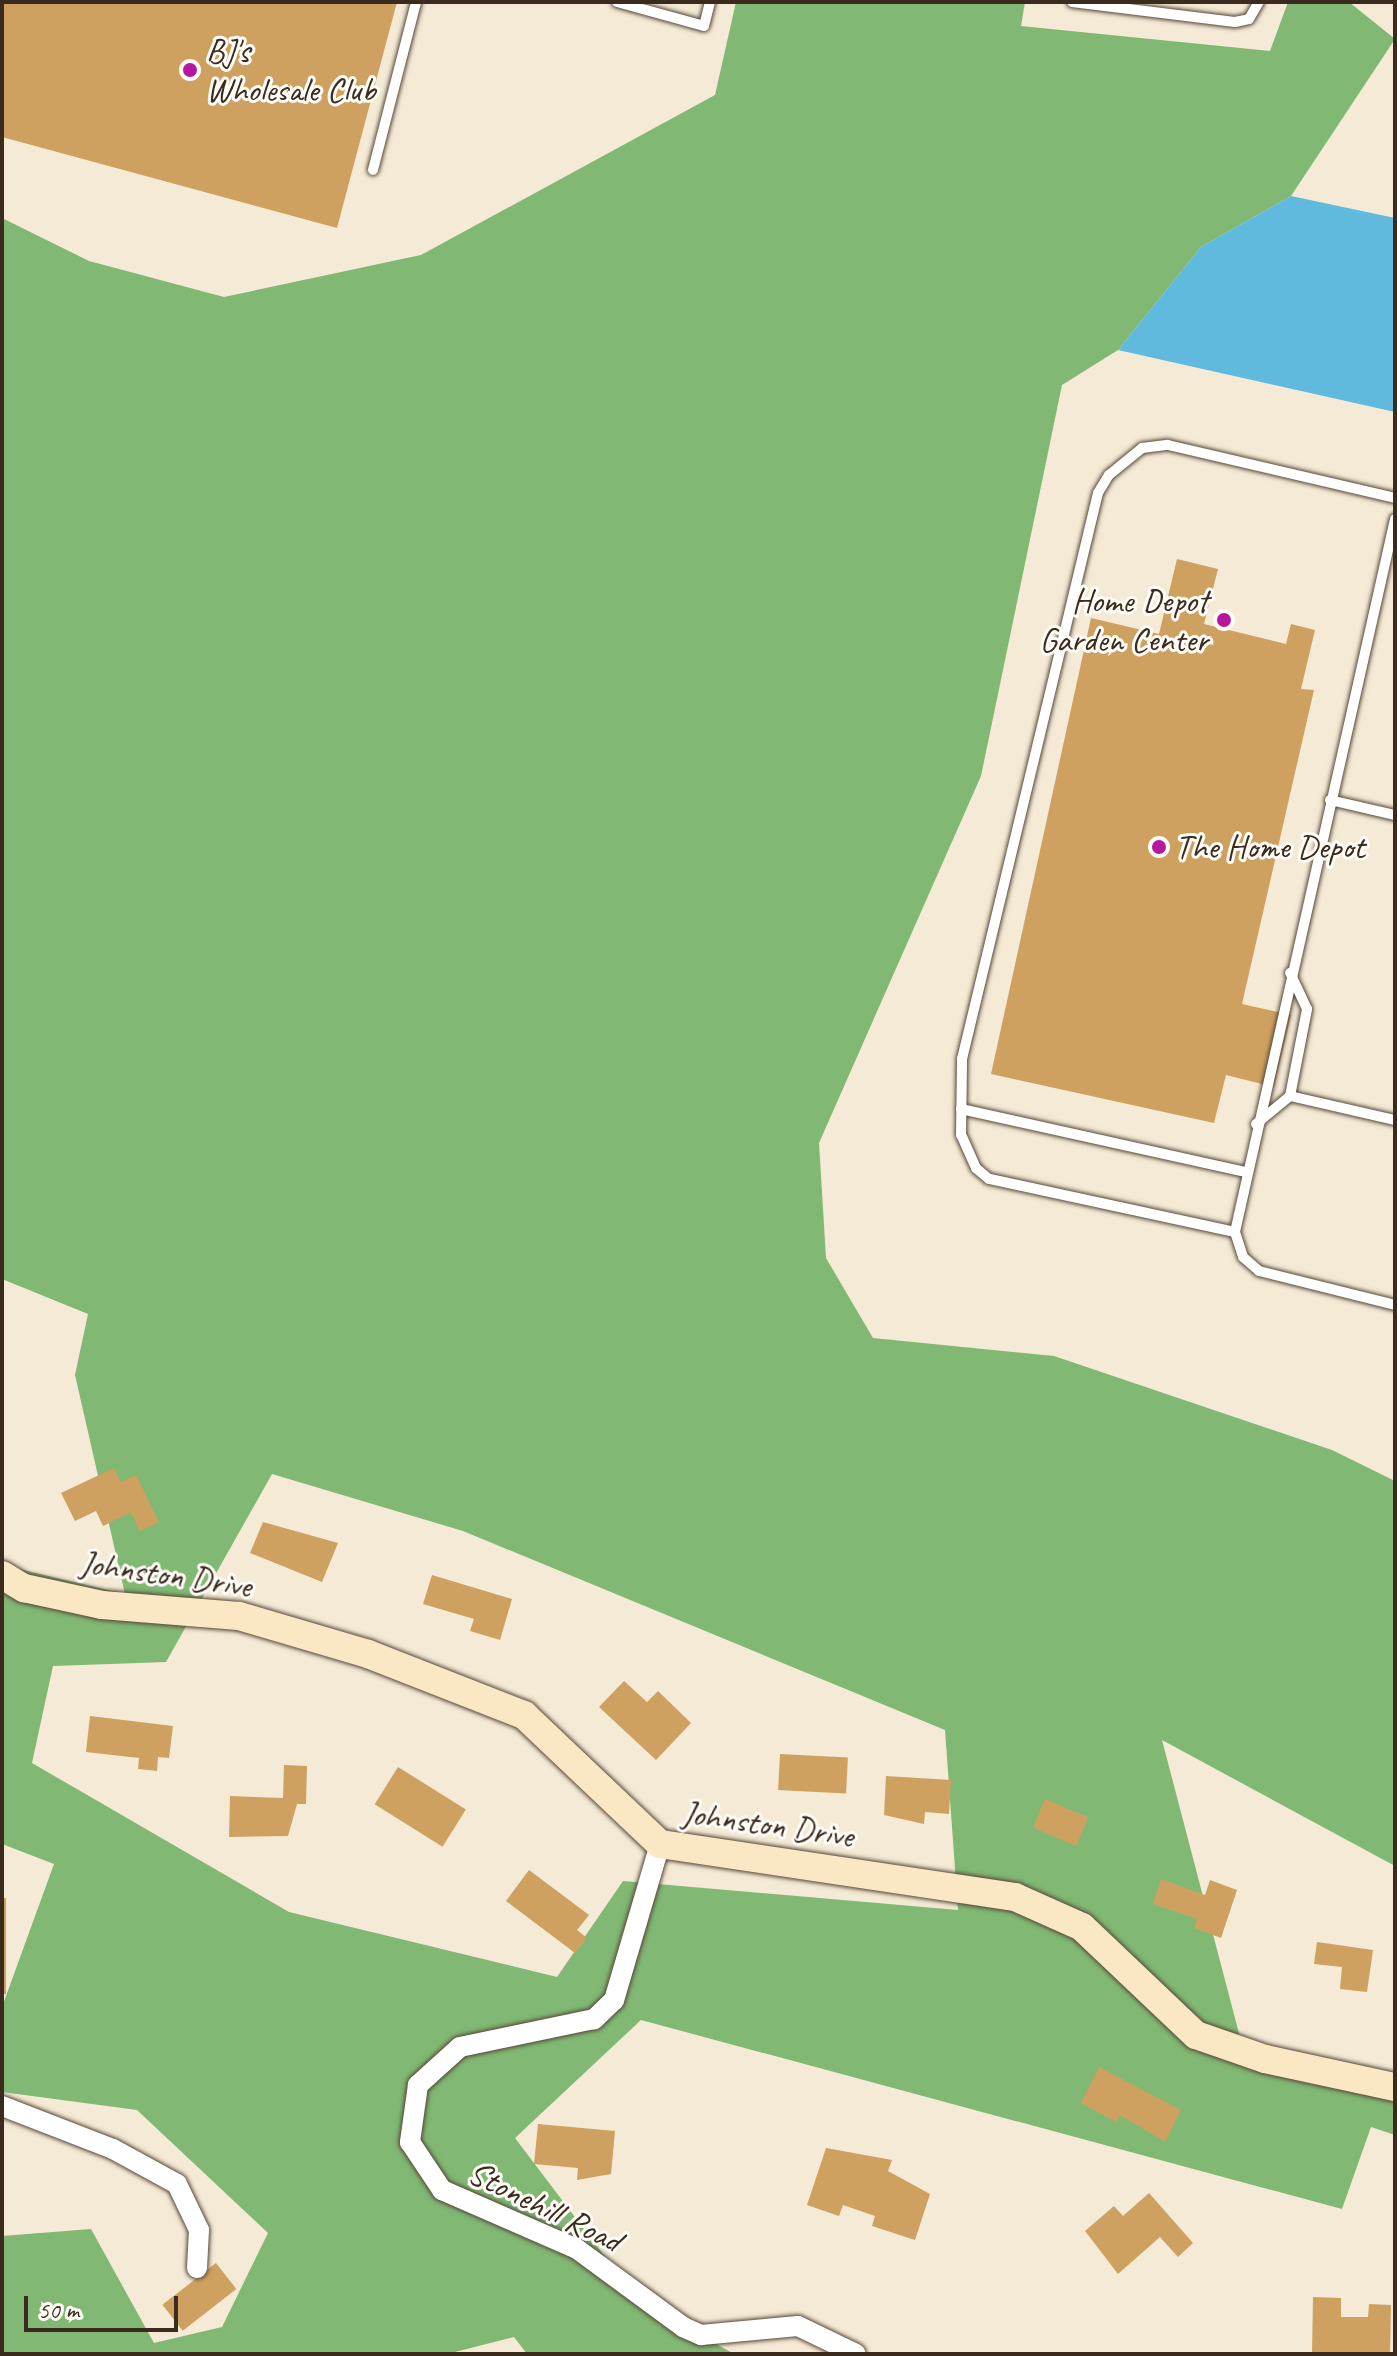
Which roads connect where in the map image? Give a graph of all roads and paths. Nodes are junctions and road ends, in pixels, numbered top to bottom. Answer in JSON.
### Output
{"nodes":[{"id":1,"x":416,"y":2,"type":"edge"},
{"id":2,"x":617,"y":2,"type":"edge"},
{"id":3,"x":710,"y":2,"type":"edge"},
{"id":4,"x":1072,"y":2,"type":"edge"},
{"id":5,"x":1259,"y":2,"type":"edge"},
{"id":6,"x":373,"y":170,"type":"dead end"},
{"id":7,"x":1395,"y":498,"type":"edge"},
{"id":8,"x":1395,"y":519,"type":"edge"},
{"id":9,"x":1330,"y":800,"type":"junction"},
{"id":10,"x":1395,"y":815,"type":"edge"},
{"id":11,"x":1290,"y":973,"type":"junction"},
{"id":12,"x":1290,"y":1096,"type":"junction"},
{"id":13,"x":961,"y":1109,"type":"junction"},
{"id":14,"x":1395,"y":1120,"type":"edge"},
{"id":15,"x":1256,"y":1124,"type":"junction"},
{"id":16,"x":1246,"y":1172,"type":"junction"},
{"id":17,"x":1235,"y":1232,"type":"junction"},
{"id":18,"x":1395,"y":1305,"type":"edge"},
{"id":19,"x":2,"y":1575,"type":"edge"},
{"id":20,"x":660,"y":1844,"type":"junction"},
{"id":21,"x":1395,"y":2087,"type":"edge"},
{"id":22,"x":2,"y":2106,"type":"edge"},
{"id":23,"x":197,"y":2268,"type":"dead end"},
{"id":24,"x":856,"y":2354,"type":"edge"}],
"edges":[{"from":1,"to":6,"type":"lane"},
{"from":2,"to":3,"type":"lane"},
{"from":4,"to":5,"type":"lane"},
{"from":7,"to":13,"type":"lane"},
{"from":8,"to":9,"type":"lane"},
{"from":9,"to":10,"type":"lane"},
{"from":9,"to":11,"type":"lane"},
{"from":11,"to":12,"type":"lane"},
{"from":11,"to":15,"type":"lane"},
{"from":12,"to":14,"type":"lane"},
{"from":12,"to":15,"type":"lane"},
{"from":13,"to":16,"type":"lane"},
{"from":13,"to":17,"type":"lane"},
{"from":15,"to":16,"type":"lane"},
{"from":16,"to":17,"type":"lane"},
{"from":17,"to":18,"type":"lane"},
{"from":19,"to":20,"type":"street","name":"Johnston Drive"},
{"from":20,"to":21,"type":"street","name":"Johnston Drive"},
{"from":20,"to":24,"type":"street","name":"Stonehill Road"},
{"from":22,"to":23,"type":"street"}]}
